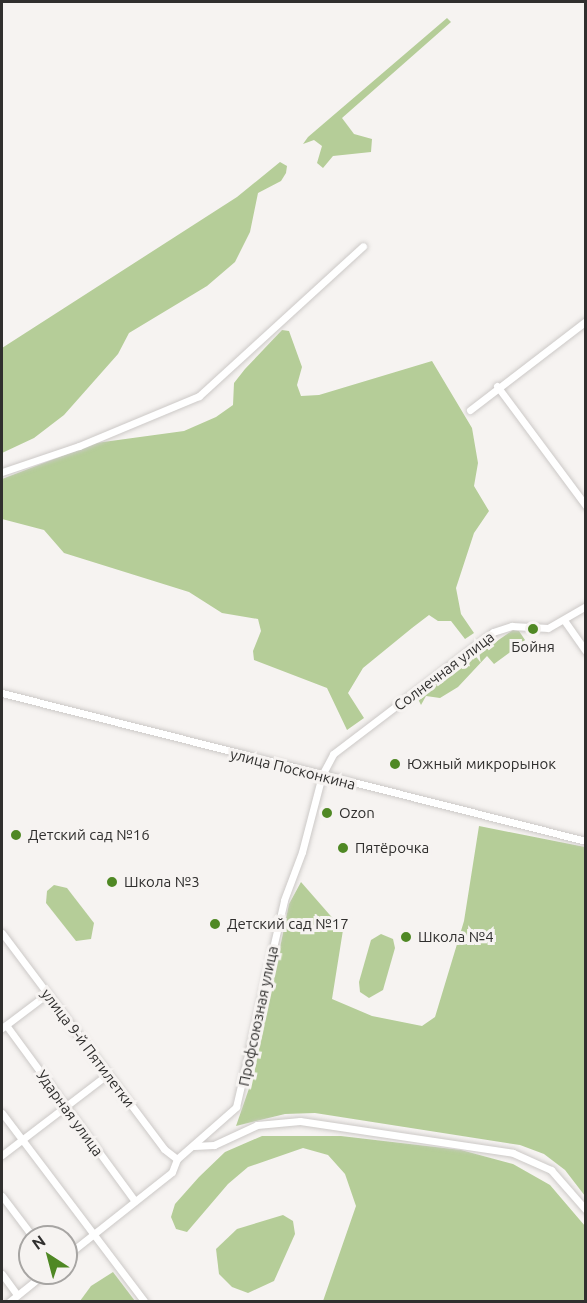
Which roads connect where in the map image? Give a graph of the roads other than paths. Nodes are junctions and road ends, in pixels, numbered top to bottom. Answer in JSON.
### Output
{"nodes":[{"id":1,"x":363,"y":246,"type":"dead end"},
{"id":2,"x":585,"y":321,"type":"edge"},
{"id":3,"x":497,"y":386,"type":"junction"},
{"id":4,"x":470,"y":410,"type":"dead end"},
{"id":5,"x":2,"y":472,"type":"edge"},
{"id":6,"x":585,"y":506,"type":"edge"},
{"id":7,"x":585,"y":606,"type":"edge"},
{"id":8,"x":564,"y":620,"type":"junction"},
{"id":9,"x":585,"y":651,"type":"edge"},
{"id":10,"x":2,"y":693,"type":"edge"},
{"id":11,"x":322,"y":776,"type":"junction"},
{"id":12,"x":585,"y":841,"type":"edge"},
{"id":13,"x":2,"y":933,"type":"edge"},
{"id":14,"x":47,"y":994,"type":"junction"},
{"id":15,"x":4,"y":1026,"type":"edge"},
{"id":16,"x":108,"y":1074,"type":"junction"},
{"id":17,"x":65,"y":1106,"type":"junction"},
{"id":18,"x":2,"y":1113,"type":"edge"},
{"id":19,"x":21,"y":1140,"type":"junction"},
{"id":20,"x":194,"y":1146,"type":"junction"},
{"id":21,"x":2,"y":1155,"type":"edge"},
{"id":22,"x":177,"y":1159,"type":"junction"},
{"id":23,"x":2,"y":1196,"type":"edge"},
{"id":24,"x":135,"y":1201,"type":"junction"},
{"id":25,"x":585,"y":1210,"type":"edge"},
{"id":26,"x":24,"y":1225,"type":"edge"},
{"id":27,"x":94,"y":1233,"type":"junction"},
{"id":28,"x":78,"y":1246,"type":"edge"},
{"id":29,"x":2,"y":1274,"type":"edge"},
{"id":30,"x":30,"y":1285,"type":"edge"},
{"id":31,"x":17,"y":1295,"type":"junction"},
{"id":32,"x":9,"y":1302,"type":"edge"},
{"id":33,"x":145,"y":1302,"type":"edge"}],
"edges":[{"from":1,"to":5,"type":"street"},
{"from":2,"to":3,"type":"street"},
{"from":3,"to":4,"type":"street"},
{"from":3,"to":6,"type":"street"},
{"from":7,"to":8,"type":"street","name":"Солнечная улица"},
{"from":8,"to":9,"type":"street"},
{"from":8,"to":11,"type":"street","name":"Солнечная улица"},
{"from":10,"to":11,"type":"street","name":"улица Посконкина"},
{"from":11,"to":12,"type":"street","name":"улица Посконкина"},
{"from":11,"to":20,"type":"street","name":"Профсоюзная улица"},
{"from":13,"to":14,"type":"street","name":"улица 9-й Пятилетки"},
{"from":14,"to":15,"type":"street"},
{"from":14,"to":16,"type":"street","name":"улица 9-й Пятилетки"},
{"from":15,"to":17,"type":"street","name":"Ударная улица"},
{"from":16,"to":17,"type":"street"},
{"from":16,"to":22,"type":"street","name":"улица 9-й Пятилетки"},
{"from":17,"to":19,"type":"street"},
{"from":17,"to":24,"type":"street","name":"Ударная улица"},
{"from":18,"to":19,"type":"street"},
{"from":19,"to":21,"type":"street"},
{"from":19,"to":27,"type":"street"},
{"from":20,"to":22,"type":"street","name":"Профсоюзная улица"},
{"from":20,"to":25,"type":"street"},
{"from":22,"to":24,"type":"street","name":"Профсоюзная улица"},
{"from":23,"to":26,"type":"street"},
{"from":24,"to":27,"type":"street","name":"Профсоюзная улица"},
{"from":27,"to":28,"type":"street","name":"Профсоюзная улица"},
{"from":27,"to":33,"type":"street"},
{"from":29,"to":31,"type":"street"},
{"from":30,"to":31,"type":"street"},
{"from":31,"to":32,"type":"street"}]}
